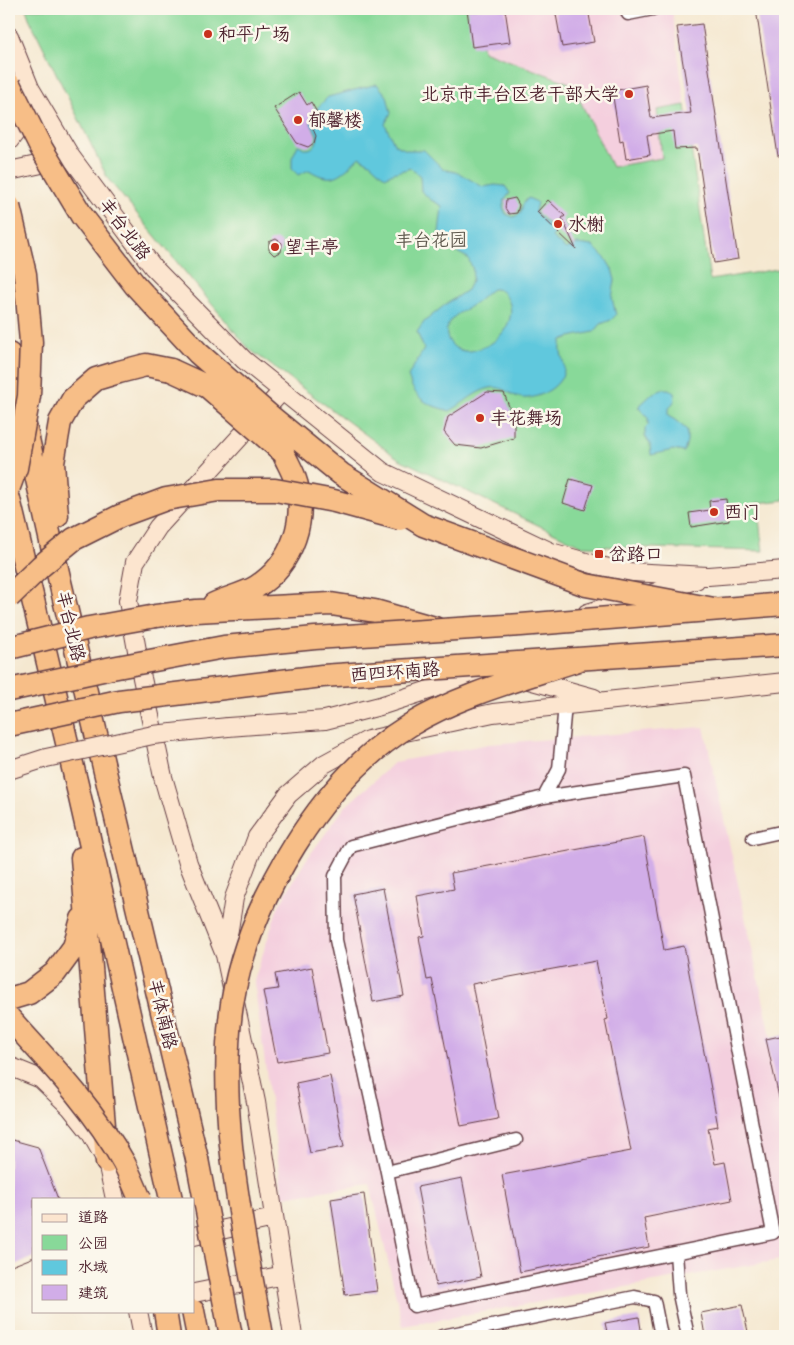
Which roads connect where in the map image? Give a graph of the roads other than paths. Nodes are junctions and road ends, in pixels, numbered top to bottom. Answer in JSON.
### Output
{"nodes":[{"id":1,"x":653,"y":9,"type":"edge"},
{"id":2,"x":628,"y":14,"type":"dead end"},
{"id":3,"x":9,"y":36,"type":"edge"},
{"id":4,"x":20,"y":86,"type":"edge"},
{"id":5,"x":9,"y":141,"type":"edge"},
{"id":6,"x":71,"y":157,"type":"junction"},
{"id":7,"x":9,"y":171,"type":"edge"},
{"id":8,"x":9,"y":206,"type":"edge"},
{"id":9,"x":9,"y":354,"type":"edge"},
{"id":10,"x":282,"y":391,"type":"junction"},
{"id":11,"x":9,"y":487,"type":"edge"},
{"id":12,"x":9,"y":499,"type":"edge"},
{"id":13,"x":423,"y":525,"type":"junction"},
{"id":14,"x":785,"y":570,"type":"edge"},
{"id":15,"x":708,"y":576,"type":"junction"},
{"id":16,"x":60,"y":582,"type":"junction"},
{"id":17,"x":9,"y":597,"type":"edge"},
{"id":18,"x":785,"y":604,"type":"edge"},
{"id":19,"x":714,"y":609,"type":"junction"},
{"id":20,"x":196,"y":611,"type":"junction"},
{"id":21,"x":564,"y":621,"type":"junction"},
{"id":22,"x":435,"y":628,"type":"joint"},
{"id":23,"x":785,"y":646,"type":"edge"},
{"id":24,"x":9,"y":648,"type":"edge"},
{"id":25,"x":578,"y":660,"type":"junction"},
{"id":26,"x":491,"y":670,"type":"junction"},
{"id":27,"x":785,"y":682,"type":"edge"},
{"id":28,"x":9,"y":690,"type":"edge"},
{"id":29,"x":87,"y":694,"type":"joint"},
{"id":30,"x":55,"y":696,"type":"joint"},
{"id":31,"x":604,"y":700,"type":"junction"},
{"id":32,"x":565,"y":705,"type":"junction"},
{"id":33,"x":9,"y":725,"type":"edge"},
{"id":34,"x":9,"y":770,"type":"edge"},
{"id":35,"x":78,"y":789,"type":"junction"},
{"id":36,"x":544,"y":797,"type":"junction"},
{"id":37,"x":785,"y":831,"type":"edge"},
{"id":38,"x":753,"y":838,"type":"dead end"},
{"id":39,"x":85,"y":906,"type":"junction"},
{"id":40,"x":225,"y":954,"type":"junction"},
{"id":41,"x":9,"y":999,"type":"edge"},
{"id":42,"x":9,"y":1018,"type":"edge"},
{"id":43,"x":9,"y":1066,"type":"edge"},
{"id":44,"x":516,"y":1140,"type":"dead end"},
{"id":45,"x":108,"y":1162,"type":"junction"},
{"id":46,"x":387,"y":1172,"type":"junction"},
{"id":47,"x":115,"y":1198,"type":"edge"},
{"id":48,"x":140,"y":1198,"type":"edge"},
{"id":49,"x":171,"y":1198,"type":"edge"},
{"id":50,"x":274,"y":1218,"type":"junction"},
{"id":51,"x":195,"y":1236,"type":"edge"},
{"id":52,"x":676,"y":1253,"type":"junction"},
{"id":53,"x":284,"y":1275,"type":"junction"},
{"id":54,"x":195,"y":1292,"type":"edge"},
{"id":55,"x":138,"y":1312,"type":"edge"},
{"id":56,"x":165,"y":1312,"type":"edge"},
{"id":57,"x":193,"y":1312,"type":"edge"},
{"id":58,"x":143,"y":1336,"type":"edge"},
{"id":59,"x":169,"y":1336,"type":"edge"},
{"id":60,"x":198,"y":1336,"type":"edge"},
{"id":61,"x":231,"y":1336,"type":"edge"},
{"id":62,"x":262,"y":1336,"type":"edge"},
{"id":63,"x":293,"y":1336,"type":"edge"},
{"id":64,"x":442,"y":1336,"type":"edge"},
{"id":65,"x":660,"y":1336,"type":"edge"},
{"id":66,"x":688,"y":1336,"type":"edge"}],
"edges":[{"from":1,"to":2,"type":"street"},
{"from":3,"to":4,"type":"street","name":"丰台北路"},
{"from":4,"to":5,"type":"street"},
{"from":4,"to":6,"type":"street","name":"丰台北路"},
{"from":4,"to":13,"type":"highway","bridge":true},
{"from":6,"to":7,"type":"street"},
{"from":6,"to":10,"type":"street","name":"丰台北路"},
{"from":8,"to":11,"type":"highway","bridge":true},
{"from":9,"to":16,"type":"highway","name":"丰台北路"},
{"from":10,"to":15,"type":"street"},
{"from":10,"to":40,"type":"street"},
{"from":12,"to":30,"type":"highway","name":"丰台北路"},
{"from":13,"to":17,"type":"highway","bridge":true},
{"from":13,"to":19,"type":"highway","bridge":true},
{"from":14,"to":15,"type":"street"},
{"from":15,"to":21,"type":"street"},
{"from":16,"to":20,"type":"highway","bridge":true},
{"from":16,"to":29,"type":"highway","name":"丰台北路"},
{"from":18,"to":19,"type":"highway","bridge":true},
{"from":18,"to":21,"type":"street"},
{"from":19,"to":28,"type":"highway","bridge":true},
{"from":20,"to":22,"type":"highway"},
{"from":20,"to":24,"type":"highway","bridge":true},
{"from":21,"to":22,"type":"street"},
{"from":23,"to":25,"type":"highway","name":"西四环南路","bridge":true},
{"from":23,"to":26,"type":"street","name":"西四环南路"},
{"from":25,"to":33,"type":"highway","name":"西四环南路","bridge":true},
{"from":25,"to":62,"type":"highway","bridge":true},
{"from":26,"to":31,"type":"street"},
{"from":26,"to":34,"type":"street","name":"西四环南路","bridge":true},
{"from":27,"to":31,"type":"street"},
{"from":29,"to":61,"type":"highway","name":"丰体南路","bridge":true},
{"from":30,"to":35,"type":"highway","name":"丰体南路"},
{"from":31,"to":32,"type":"street"},
{"from":32,"to":36,"type":"street"},
{"from":32,"to":40,"type":"street"},
{"from":35,"to":39,"type":"highway"},
{"from":35,"to":49,"type":"highway","name":"丰体南路"},
{"from":36,"to":46,"type":"street"},
{"from":36,"to":52,"type":"street"},
{"from":37,"to":38,"type":"street"},
{"from":39,"to":41,"type":"highway"},
{"from":39,"to":45,"type":"highway"},
{"from":40,"to":50,"type":"street"},
{"from":42,"to":48,"type":"highway","bridge":true},
{"from":43,"to":45,"type":"street"},
{"from":44,"to":46,"type":"street"},
{"from":45,"to":47,"type":"street"},
{"from":46,"to":52,"type":"street"},
{"from":50,"to":51,"type":"street"},
{"from":50,"to":53,"type":"street"},
{"from":52,"to":66,"type":"street"},
{"from":53,"to":54,"type":"street"},
{"from":53,"to":63,"type":"street"},
{"from":55,"to":58,"type":"street"},
{"from":56,"to":59,"type":"highway"},
{"from":57,"to":60,"type":"highway"},
{"from":64,"to":65,"type":"street"}]}
